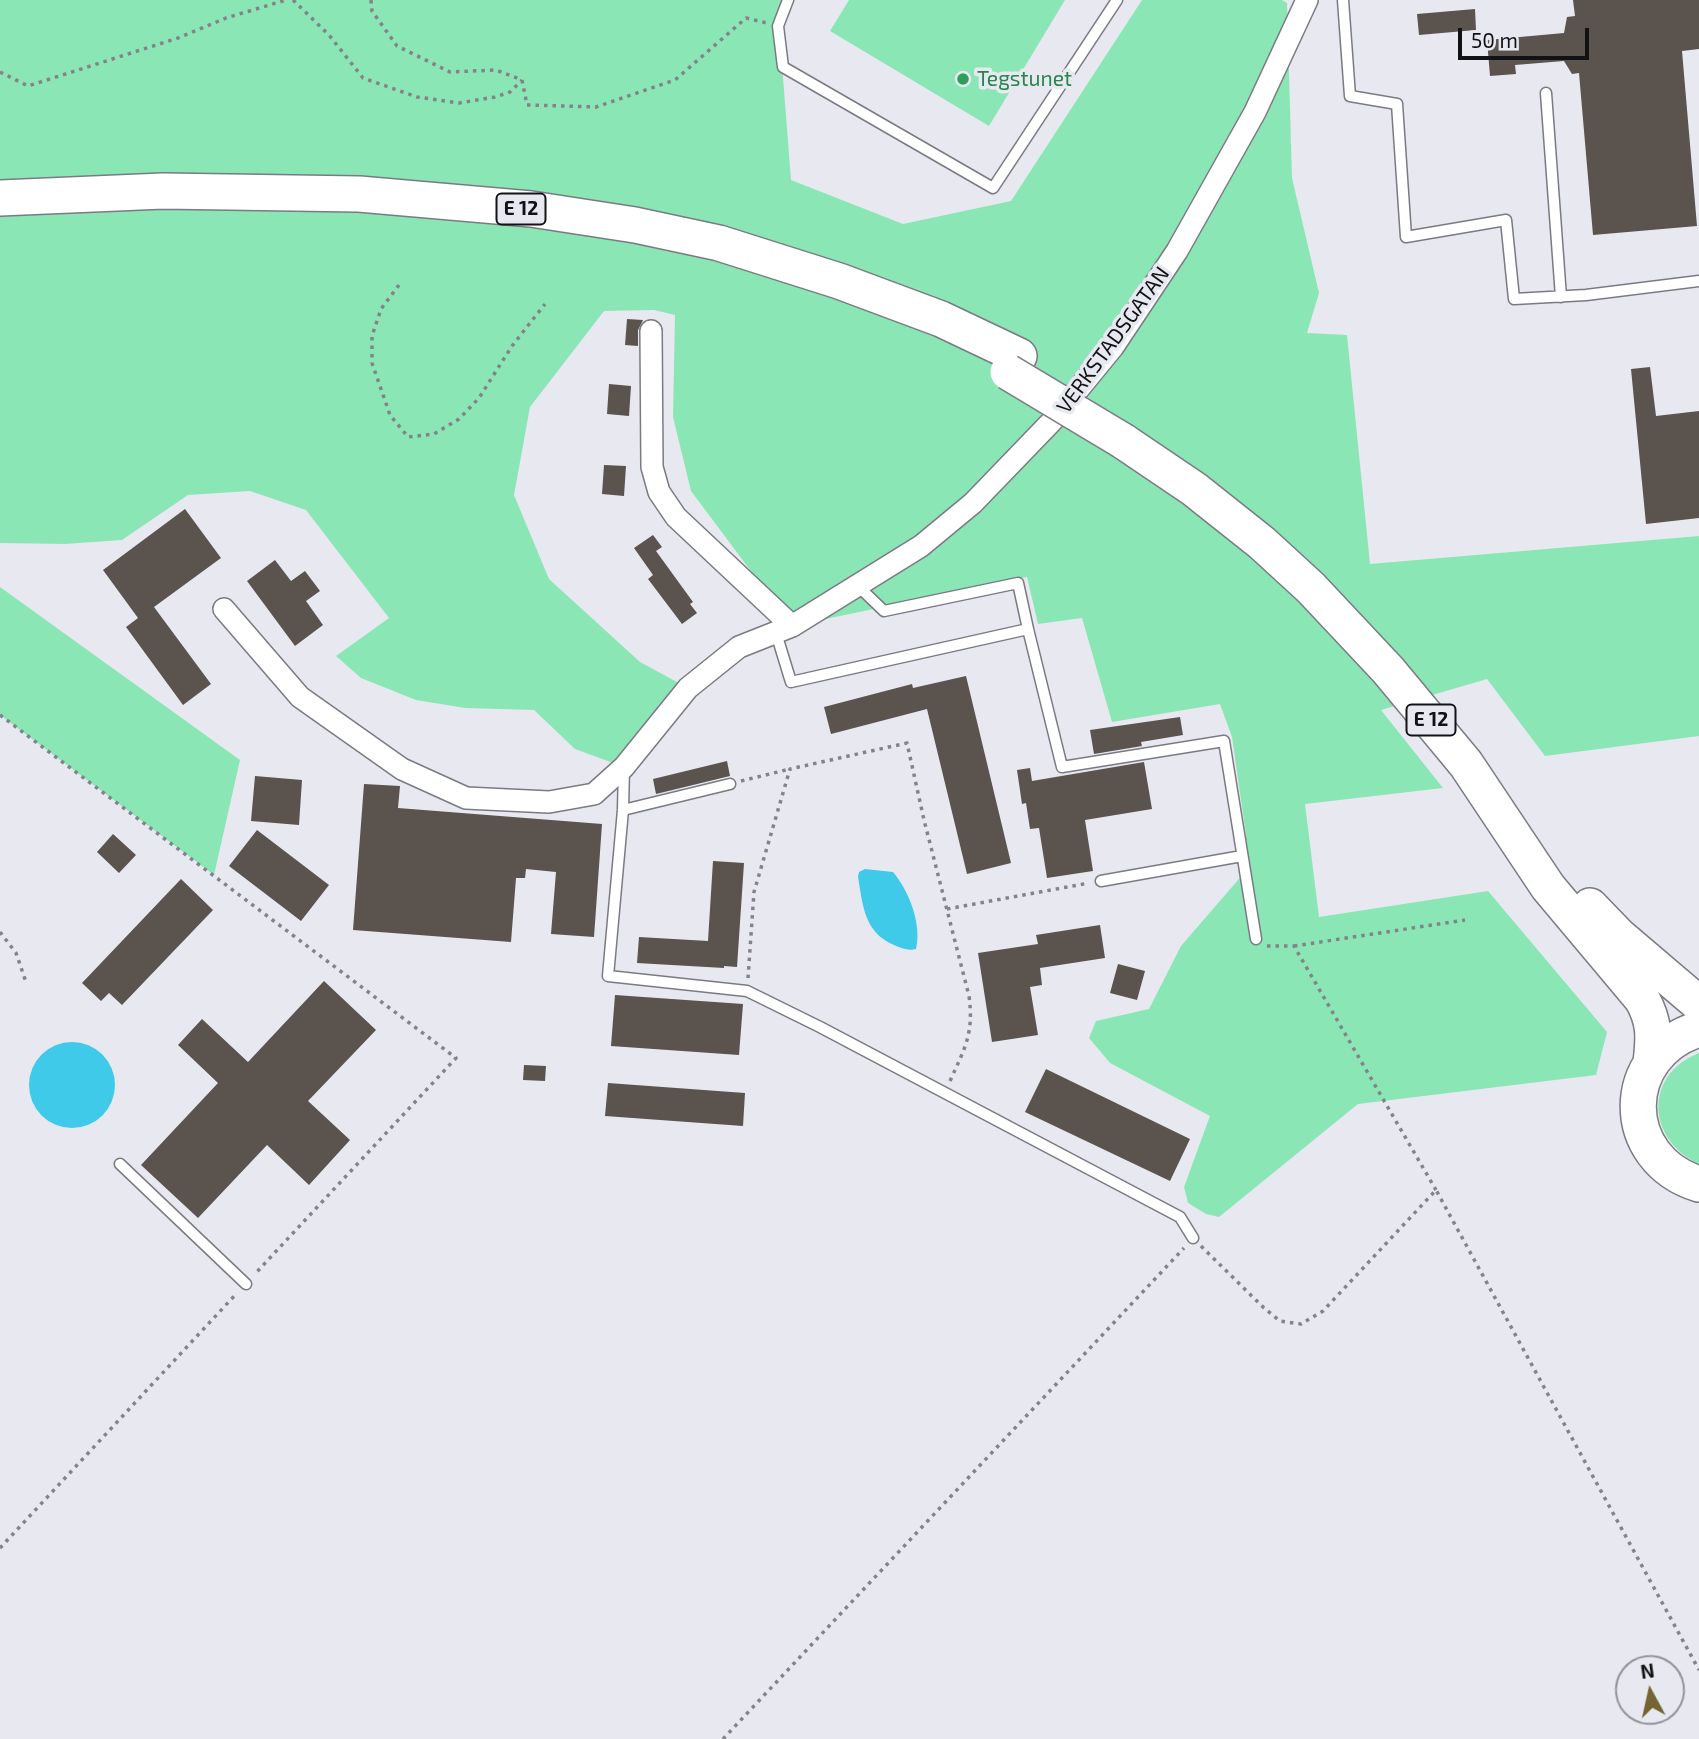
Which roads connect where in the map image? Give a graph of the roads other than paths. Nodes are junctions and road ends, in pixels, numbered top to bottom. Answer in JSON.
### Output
{"nodes":[{"id":1,"x":788,"y":0,"type":"edge"},
{"id":2,"x":1117,"y":0,"type":"edge"},
{"id":3,"x":1307,"y":0,"type":"edge"},
{"id":4,"x":1343,"y":0,"type":"edge"},
{"id":5,"x":1546,"y":93,"type":"dead end"},
{"id":6,"x":0,"y":198,"type":"edge"},
{"id":7,"x":0,"y":216,"type":"edge"},
{"id":8,"x":1699,"y":281,"type":"edge"},
{"id":9,"x":1561,"y":297,"type":"junction"},
{"id":10,"x":651,"y":331,"type":"dead end"},
{"id":11,"x":1013,"y":364,"type":"junction"},
{"id":12,"x":1127,"y":433,"type":"junction"},
{"id":13,"x":858,"y":586,"type":"junction"},
{"id":14,"x":223,"y":609,"type":"dead end"},
{"id":15,"x":1028,"y":629,"type":"junction"},
{"id":16,"x":784,"y":630,"type":"junction"},
{"id":17,"x":624,"y":767,"type":"junction"},
{"id":18,"x":730,"y":784,"type":"road end"},
{"id":19,"x":623,"y":810,"type":"junction"},
{"id":20,"x":1242,"y":856,"type":"junction"},
{"id":21,"x":1101,"y":881,"type":"road end"},
{"id":22,"x":1256,"y":939,"type":"road end"},
{"id":23,"x":1699,"y":1004,"type":"edge"},
{"id":24,"x":1699,"y":1029,"type":"edge"},
{"id":25,"x":1651,"y":1063,"type":"junction"},
{"id":26,"x":120,"y":1164,"type":"dead end"},
{"id":27,"x":1696,"y":1184,"type":"edge"},
{"id":28,"x":1193,"y":1238,"type":"road end"},
{"id":29,"x":246,"y":1284,"type":"road end"}],
"edges":[{"from":1,"to":2,"type":"lane"},
{"from":3,"to":13,"type":"street","name":"VERKSTADSGATAN"},
{"from":4,"to":9,"type":"lane"},
{"from":5,"to":9,"type":"lane"},
{"from":6,"to":11,"type":"highway","number":"E 12"},
{"from":7,"to":11,"type":"highway","number":"E 12"},
{"from":8,"to":9,"type":"lane"},
{"from":10,"to":16,"type":"street"},
{"from":11,"to":12,"type":"highway","number":"E 12","bridge":true},
{"from":12,"to":23,"type":"highway","number":"E 12"},
{"from":12,"to":25,"type":"highway","number":"E 12"},
{"from":13,"to":15,"type":"lane"},
{"from":13,"to":16,"type":"street","name":"VERKSTADSGATAN"},
{"from":14,"to":17,"type":"street","name":"VERKSTADSGATAN"},
{"from":15,"to":16,"type":"lane"},
{"from":15,"to":20,"type":"lane"},
{"from":16,"to":17,"type":"street","name":"VERKSTADSGATAN"},
{"from":17,"to":19,"type":"lane"},
{"from":18,"to":19,"type":"lane"},
{"from":19,"to":28,"type":"lane"},
{"from":20,"to":21,"type":"lane"},
{"from":20,"to":22,"type":"lane"},
{"from":24,"to":25,"type":"highway","number":"E 12"},
{"from":25,"to":27,"type":"highway","number":"E 12"},
{"from":26,"to":29,"type":"lane"}]}
